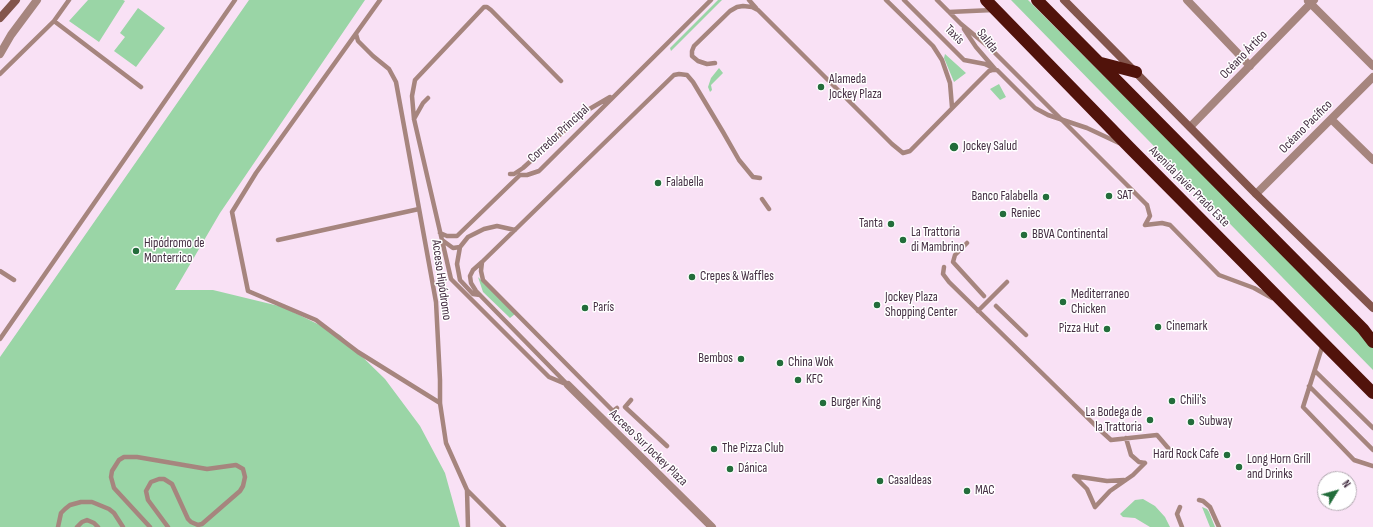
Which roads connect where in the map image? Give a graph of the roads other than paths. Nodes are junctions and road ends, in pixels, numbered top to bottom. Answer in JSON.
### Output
{"nodes":[{"id":1,"x":16,"y":0,"type":"edge"},
{"id":2,"x":37,"y":0,"type":"edge"},
{"id":3,"x":70,"y":0,"type":"edge"},
{"id":4,"x":235,"y":0,"type":"edge"},
{"id":5,"x":380,"y":0,"type":"edge"},
{"id":6,"x":711,"y":0,"type":"edge"},
{"id":7,"x":749,"y":0,"type":"edge"},
{"id":8,"x":886,"y":0,"type":"edge"},
{"id":9,"x":904,"y":0,"type":"edge"},
{"id":10,"x":937,"y":0,"type":"edge"},
{"id":11,"x":986,"y":0,"type":"edge"},
{"id":12,"x":1038,"y":0,"type":"edge"},
{"id":13,"x":1064,"y":0,"type":"edge"},
{"id":14,"x":1187,"y":0,"type":"edge"},
{"id":15,"x":1311,"y":1,"type":"edge"},
{"id":16,"x":758,"y":10,"type":"junction"},
{"id":17,"x":996,"y":10,"type":"junction"},
{"id":18,"x":949,"y":12,"type":"junction"},
{"id":19,"x":0,"y":18,"type":"edge"},
{"id":20,"x":54,"y":21,"type":"junction"},
{"id":21,"x":961,"y":24,"type":"junction"},
{"id":22,"x":356,"y":34,"type":"junction"},
{"id":23,"x":0,"y":54,"type":"edge"},
{"id":24,"x":714,"y":63,"type":"dead end"},
{"id":25,"x":1100,"y":63,"type":"junction"},
{"id":26,"x":1250,"y":66,"type":"junction"},
{"id":27,"x":1373,"y":66,"type":"edge"},
{"id":28,"x":997,"y":70,"type":"junction"},
{"id":29,"x":1136,"y":72,"type":"junction"},
{"id":30,"x":0,"y":74,"type":"edge"},
{"id":31,"x":1373,"y":77,"type":"edge"},
{"id":32,"x":561,"y":80,"type":"dead end"},
{"id":33,"x":141,"y":87,"type":"dead end"},
{"id":34,"x":615,"y":94,"type":"junction"},
{"id":35,"x":428,"y":98,"type":"dead end"},
{"id":36,"x":952,"y":108,"type":"junction"},
{"id":37,"x":414,"y":119,"type":"junction"},
{"id":38,"x":1331,"y":119,"type":"junction"},
{"id":39,"x":1190,"y":127,"type":"junction"},
{"id":40,"x":1130,"y":148,"type":"junction"},
{"id":41,"x":1373,"y":160,"type":"edge"},
{"id":42,"x":510,"y":174,"type":"dead end"},
{"id":43,"x":760,"y":178,"type":"dead end"},
{"id":44,"x":1256,"y":194,"type":"junction"},
{"id":45,"x":762,"y":199,"type":"dead end"},
{"id":46,"x":419,"y":209,"type":"junction"},
{"id":47,"x":769,"y":209,"type":"dead end"},
{"id":48,"x":515,"y":230,"type":"junction"},
{"id":49,"x":439,"y":231,"type":"junction"},
{"id":50,"x":278,"y":240,"type":"dead end"},
{"id":51,"x":442,"y":240,"type":"junction"},
{"id":52,"x":967,"y":243,"type":"dead end"},
{"id":53,"x":460,"y":247,"type":"junction"},
{"id":54,"x":482,"y":262,"type":"junction"},
{"id":55,"x":944,"y":267,"type":"dead end"},
{"id":56,"x":0,"y":271,"type":"edge"},
{"id":57,"x":14,"y":280,"type":"dead end"},
{"id":58,"x":1007,"y":282,"type":"dead end"},
{"id":59,"x":480,"y":295,"type":"junction"},
{"id":60,"x":984,"y":296,"type":"dead end"},
{"id":61,"x":996,"y":306,"type":"dead end"},
{"id":62,"x":1286,"y":306,"type":"junction"},
{"id":63,"x":1373,"y":308,"type":"edge"},
{"id":64,"x":978,"y":311,"type":"junction"},
{"id":65,"x":1026,"y":335,"type":"dead end"},
{"id":66,"x":0,"y":339,"type":"edge"},
{"id":67,"x":1373,"y":342,"type":"edge"},
{"id":68,"x":1323,"y":343,"type":"junction"},
{"id":69,"x":1315,"y":371,"type":"junction"},
{"id":70,"x":568,"y":385,"type":"junction"},
{"id":71,"x":1309,"y":386,"type":"junction"},
{"id":72,"x":1373,"y":393,"type":"edge"},
{"id":73,"x":631,"y":400,"type":"dead end"},
{"id":74,"x":440,"y":403,"type":"junction"},
{"id":75,"x":616,"y":408,"type":"dead end"},
{"id":76,"x":1373,"y":428,"type":"edge"},
{"id":77,"x":1126,"y":438,"type":"junction"},
{"id":78,"x":667,"y":446,"type":"dead end"},
{"id":79,"x":1169,"y":450,"type":"dead end"},
{"id":80,"x":1373,"y":450,"type":"edge"},
{"id":81,"x":1373,"y":466,"type":"edge"},
{"id":82,"x":1124,"y":480,"type":"junction"},
{"id":83,"x":467,"y":490,"type":"junction"},
{"id":84,"x":1199,"y":500,"type":"dead end"},
{"id":85,"x":1180,"y":507,"type":"dead end"},
{"id":86,"x":58,"y":527,"type":"edge"},
{"id":87,"x":77,"y":527,"type":"edge"},
{"id":88,"x":98,"y":527,"type":"edge"},
{"id":89,"x":123,"y":527,"type":"edge"},
{"id":90,"x":150,"y":527,"type":"edge"},
{"id":91,"x":168,"y":527,"type":"edge"},
{"id":92,"x":468,"y":527,"type":"edge"},
{"id":93,"x":504,"y":527,"type":"edge"},
{"id":94,"x":712,"y":527,"type":"edge"},
{"id":95,"x":1182,"y":527,"type":"edge"},
{"id":96,"x":1218,"y":527,"type":"edge"}],
"edges":[{"from":1,"to":19,"type":"main road"},
{"from":2,"to":23,"type":"street"},
{"from":3,"to":20,"type":"lane"},
{"from":4,"to":66,"type":"lane"},
{"from":5,"to":22,"type":"lane"},
{"from":6,"to":34,"type":"lane"},
{"from":7,"to":16,"type":"lane"},
{"from":8,"to":36,"type":"lane"},
{"from":9,"to":28,"type":"lane","name":"Taxis"},
{"from":10,"to":18,"type":"lane"},
{"from":11,"to":17,"type":"highway","name":"Avenida Javier Prado Este"},
{"from":12,"to":25,"type":"highway","name":"Avenida Javier Prado Este"},
{"from":13,"to":29,"type":"main road"},
{"from":14,"to":26,"type":"street"},
{"from":15,"to":26,"type":"street","name":"Océano Ártico"},
{"from":15,"to":27,"type":"street"},
{"from":16,"to":24,"type":"lane"},
{"from":16,"to":36,"type":"lane"},
{"from":17,"to":18,"type":"lane"},
{"from":17,"to":40,"type":"highway","name":"Avenida Javier Prado Este"},
{"from":18,"to":21,"type":"lane"},
{"from":20,"to":30,"type":"lane"},
{"from":20,"to":33,"type":"lane"},
{"from":21,"to":28,"type":"lane","name":"Salida"},
{"from":21,"to":62,"type":"lane","bridge":true},
{"from":22,"to":46,"type":"lane","name":"Acceso Hipódromo"},
{"from":22,"to":74,"type":"lane"},
{"from":25,"to":29,"type":"highway"},
{"from":25,"to":67,"type":"highway","name":"Avenida Javier Prado Este"},
{"from":26,"to":39,"type":"street","name":"Océano Ártico"},
{"from":28,"to":36,"type":"lane"},
{"from":28,"to":40,"type":"lane","name":"Salida"},
{"from":29,"to":39,"type":"main road"},
{"from":31,"to":38,"type":"street","name":"Océano Pacífico"},
{"from":32,"to":37,"type":"lane"},
{"from":34,"to":42,"type":"lane"},
{"from":34,"to":49,"type":"lane","name":"Corredor Principal"},
{"from":35,"to":37,"type":"lane"},
{"from":37,"to":49,"type":"lane"},
{"from":38,"to":41,"type":"street"},
{"from":38,"to":44,"type":"street","name":"Océano Pacífico"},
{"from":39,"to":44,"type":"main road"},
{"from":40,"to":62,"type":"highway","name":"Avenida Javier Prado Este"},
{"from":43,"to":48,"type":"lane"},
{"from":44,"to":63,"type":"main road"},
{"from":45,"to":47,"type":"lane"},
{"from":46,"to":50,"type":"lane"},
{"from":46,"to":74,"type":"lane","name":"Acceso Hipódromo"},
{"from":48,"to":53,"type":"lane"},
{"from":48,"to":54,"type":"lane"},
{"from":49,"to":51,"type":"lane"},
{"from":51,"to":53,"type":"lane"},
{"from":51,"to":70,"type":"lane"},
{"from":52,"to":60,"type":"lane"},
{"from":53,"to":59,"type":"lane"},
{"from":54,"to":59,"type":"lane"},
{"from":54,"to":75,"type":"lane"},
{"from":55,"to":64,"type":"lane"},
{"from":56,"to":57,"type":"lane"},
{"from":58,"to":64,"type":"lane"},
{"from":59,"to":70,"type":"lane"},
{"from":61,"to":65,"type":"lane"},
{"from":62,"to":68,"type":"highway","name":"Avenida Javier Prado Este"},
{"from":64,"to":77,"type":"lane"},
{"from":68,"to":69,"type":"lane"},
{"from":68,"to":72,"type":"highway","name":"Avenida Javier Prado Este"},
{"from":69,"to":71,"type":"lane"},
{"from":69,"to":76,"type":"lane"},
{"from":70,"to":94,"type":"street","name":"Acceso Sur Jockey Plaza"},
{"from":71,"to":80,"type":"lane"},
{"from":71,"to":81,"type":"lane"},
{"from":73,"to":78,"type":"lane"},
{"from":74,"to":83,"type":"lane","name":"Acceso Hipódromo"},
{"from":77,"to":79,"type":"lane"},
{"from":77,"to":82,"type":"lane"},
{"from":82,"to":82,"type":"lane"},
{"from":83,"to":92,"type":"lane"},
{"from":83,"to":93,"type":"lane","name":"Acceso Hipódromo"},
{"from":84,"to":96,"type":"lane"},
{"from":85,"to":95,"type":"lane"},
{"from":86,"to":89,"type":"lane"},
{"from":87,"to":88,"type":"lane"},
{"from":90,"to":91,"type":"lane"}]}
